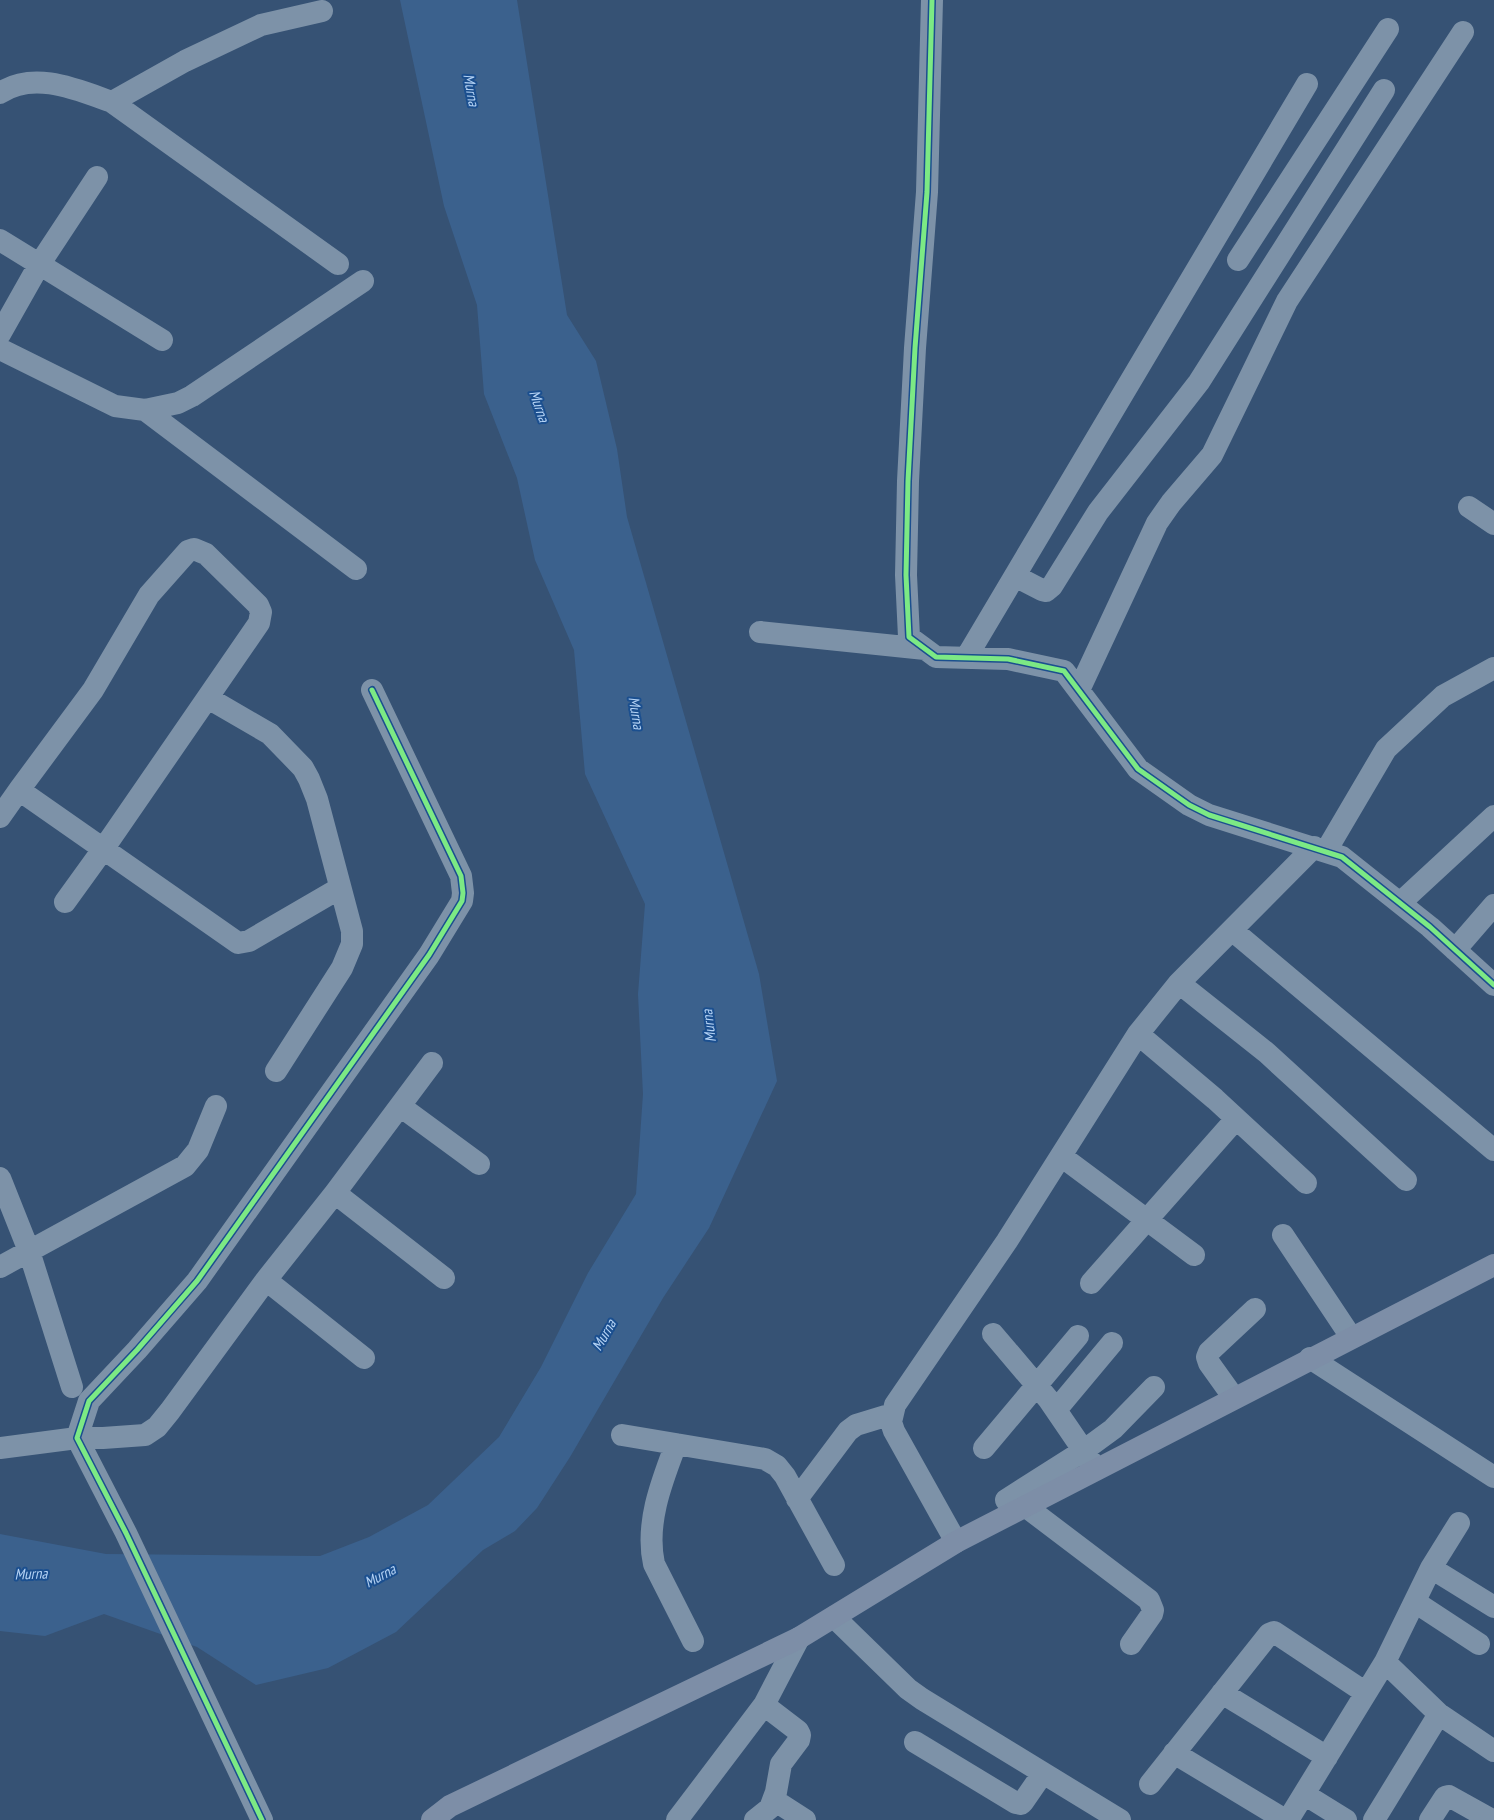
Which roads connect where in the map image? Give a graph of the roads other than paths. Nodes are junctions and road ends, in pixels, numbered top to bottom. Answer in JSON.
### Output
{"nodes":[{"id":1,"x":932,"y":0,"type":"edge"},
{"id":2,"x":322,"y":11,"type":"dead end"},
{"id":3,"x":1388,"y":29,"type":"dead end"},
{"id":4,"x":1463,"y":32,"type":"dead end"},
{"id":5,"x":1307,"y":84,"type":"dead end"},
{"id":6,"x":1384,"y":90,"type":"dead end"},
{"id":7,"x":0,"y":93,"type":"edge"},
{"id":8,"x":112,"y":102,"type":"junction"},
{"id":9,"x":97,"y":177,"type":"dead end"},
{"id":10,"x":1278,"y":198,"type":"junction"},
{"id":11,"x":1305,"y":214,"type":"junction"},
{"id":12,"x":0,"y":240,"type":"edge"},
{"id":13,"x":1238,"y":260,"type":"dead end"},
{"id":14,"x":39,"y":264,"type":"junction"},
{"id":15,"x":338,"y":264,"type":"dead end"},
{"id":16,"x":363,"y":281,"type":"dead end"},
{"id":17,"x":0,"y":334,"type":"edge"},
{"id":18,"x":162,"y":340,"type":"dead end"},
{"id":19,"x":0,"y":349,"type":"edge"},
{"id":20,"x":145,"y":410,"type":"junction"},
{"id":21,"x":1469,"y":507,"type":"dead end"},
{"id":22,"x":1494,"y":524,"type":"edge"},
{"id":23,"x":356,"y":569,"type":"dead end"},
{"id":24,"x":1015,"y":576,"type":"junction"},
{"id":25,"x":760,"y":632,"type":"dead end"},
{"id":26,"x":925,"y":649,"type":"junction"},
{"id":27,"x":966,"y":658,"type":"junction"},
{"id":28,"x":1494,"y":668,"type":"edge"},
{"id":29,"x":372,"y":690,"type":"dead end"},
{"id":30,"x":1079,"y":690,"type":"junction"},
{"id":31,"x":208,"y":698,"type":"junction"},
{"id":32,"x":19,"y":790,"type":"junction"},
{"id":33,"x":1494,"y":816,"type":"edge"},
{"id":34,"x":0,"y":817,"type":"edge"},
{"id":35,"x":104,"y":848,"type":"junction"},
{"id":36,"x":1320,"y":849,"type":"junction"},
{"id":37,"x":340,"y":888,"type":"junction"},
{"id":38,"x":65,"y":902,"type":"dead end"},
{"id":39,"x":1400,"y":903,"type":"junction"},
{"id":40,"x":1494,"y":905,"type":"edge"},
{"id":41,"x":1232,"y":930,"type":"junction"},
{"id":42,"x":1455,"y":950,"type":"junction"},
{"id":43,"x":1179,"y":983,"type":"junction"},
{"id":44,"x":1494,"y":985,"type":"edge"},
{"id":45,"x":1138,"y":1034,"type":"junction"},
{"id":46,"x":432,"y":1063,"type":"dead end"},
{"id":47,"x":276,"y":1071,"type":"dead end"},
{"id":48,"x":216,"y":1106,"type":"dead end"},
{"id":49,"x":400,"y":1106,"type":"junction"},
{"id":50,"x":1236,"y":1119,"type":"junction"},
{"id":51,"x":1494,"y":1150,"type":"edge"},
{"id":52,"x":1061,"y":1156,"type":"junction"},
{"id":53,"x":479,"y":1164,"type":"dead end"},
{"id":54,"x":0,"y":1178,"type":"edge"},
{"id":55,"x":1406,"y":1180,"type":"dead end"},
{"id":56,"x":1306,"y":1183,"type":"dead end"},
{"id":57,"x":335,"y":1193,"type":"junction"},
{"id":58,"x":1146,"y":1220,"type":"junction"},
{"id":59,"x":1282,"y":1235,"type":"dead end"},
{"id":60,"x":29,"y":1251,"type":"junction"},
{"id":61,"x":1194,"y":1255,"type":"dead end"},
{"id":62,"x":1494,"y":1264,"type":"edge"},
{"id":63,"x":0,"y":1267,"type":"edge"},
{"id":64,"x":444,"y":1278,"type":"dead end"},
{"id":65,"x":266,"y":1280,"type":"junction"},
{"id":66,"x":1091,"y":1283,"type":"dead end"},
{"id":67,"x":1255,"y":1310,"type":"dead end"},
{"id":68,"x":993,"y":1334,"type":"dead end"},
{"id":69,"x":1078,"y":1336,"type":"dead end"},
{"id":70,"x":1351,"y":1337,"type":"junction"},
{"id":71,"x":1112,"y":1343,"type":"dead end"},
{"id":72,"x":364,"y":1358,"type":"dead end"},
{"id":73,"x":1310,"y":1358,"type":"junction"},
{"id":74,"x":1037,"y":1386,"type":"junction"},
{"id":75,"x":72,"y":1387,"type":"dead end"},
{"id":76,"x":1154,"y":1387,"type":"dead end"},
{"id":77,"x":1234,"y":1398,"type":"junction"},
{"id":78,"x":1056,"y":1410,"type":"junction"},
{"id":79,"x":892,"y":1414,"type":"junction"},
{"id":80,"x":622,"y":1435,"type":"dead end"},
{"id":81,"x":77,"y":1438,"type":"junction"},
{"id":82,"x":676,"y":1444,"type":"junction"},
{"id":83,"x":0,"y":1448,"type":"edge"},
{"id":84,"x":984,"y":1448,"type":"dead end"},
{"id":85,"x":1084,"y":1451,"type":"junction"},
{"id":86,"x":1096,"y":1470,"type":"junction"},
{"id":87,"x":1494,"y":1477,"type":"edge"},
{"id":88,"x":797,"y":1499,"type":"junction"},
{"id":89,"x":1016,"y":1503,"type":"junction"},
{"id":90,"x":1459,"y":1523,"type":"dead end"},
{"id":91,"x":956,"y":1542,"type":"junction"},
{"id":92,"x":834,"y":1565,"type":"dead end"},
{"id":93,"x":1431,"y":1568,"type":"junction"},
{"id":94,"x":1415,"y":1602,"type":"junction"},
{"id":95,"x":1494,"y":1607,"type":"edge"},
{"id":96,"x":834,"y":1617,"type":"junction"},
{"id":97,"x":798,"y":1638,"type":"junction"},
{"id":98,"x":692,"y":1641,"type":"dead end"},
{"id":99,"x":1131,"y":1644,"type":"dead end"},
{"id":100,"x":1479,"y":1644,"type":"dead end"},
{"id":101,"x":1385,"y":1662,"type":"junction"},
{"id":102,"x":1222,"y":1693,"type":"junction"},
{"id":103,"x":1366,"y":1693,"type":"junction"},
{"id":104,"x":764,"y":1705,"type":"junction"},
{"id":105,"x":1439,"y":1714,"type":"junction"},
{"id":106,"x":914,"y":1742,"type":"dead end"},
{"id":107,"x":1494,"y":1751,"type":"edge"},
{"id":108,"x":1174,"y":1753,"type":"junction"},
{"id":109,"x":1327,"y":1757,"type":"junction"},
{"id":110,"x":1043,"y":1773,"type":"junction"},
{"id":111,"x":1150,"y":1784,"type":"dead end"},
{"id":112,"x":1304,"y":1794,"type":"junction"},
{"id":113,"x":774,"y":1800,"type":"junction"},
{"id":114,"x":1097,"y":1814,"type":"edge"},
{"id":115,"x":262,"y":1820,"type":"edge"},
{"id":116,"x":432,"y":1820,"type":"edge"},
{"id":117,"x":677,"y":1820,"type":"edge"},
{"id":118,"x":755,"y":1820,"type":"edge"},
{"id":119,"x":805,"y":1820,"type":"edge"},
{"id":120,"x":1120,"y":1820,"type":"edge"},
{"id":121,"x":1287,"y":1820,"type":"edge"},
{"id":122,"x":1346,"y":1820,"type":"edge"},
{"id":123,"x":1374,"y":1820,"type":"edge"},
{"id":124,"x":1430,"y":1820,"type":"edge"},
{"id":125,"x":1492,"y":1820,"type":"edge"}],
"edges":[{"from":1,"to":26,"type":"street"},
{"from":2,"to":8,"type":"street"},
{"from":3,"to":10,"type":"street"},
{"from":4,"to":30,"type":"street"},
{"from":5,"to":24,"type":"street"},
{"from":6,"to":11,"type":"street"},
{"from":7,"to":8,"type":"street"},
{"from":8,"to":15,"type":"street"},
{"from":9,"to":14,"type":"street"},
{"from":10,"to":11,"type":"street"},
{"from":10,"to":13,"type":"street"},
{"from":11,"to":24,"type":"street"},
{"from":12,"to":14,"type":"street"},
{"from":14,"to":17,"type":"street"},
{"from":14,"to":18,"type":"street"},
{"from":16,"to":20,"type":"street"},
{"from":19,"to":20,"type":"street"},
{"from":20,"to":23,"type":"street"},
{"from":21,"to":22,"type":"street"},
{"from":24,"to":27,"type":"street"},
{"from":25,"to":26,"type":"street"},
{"from":26,"to":27,"type":"street"},
{"from":27,"to":30,"type":"street"},
{"from":28,"to":36,"type":"street"},
{"from":29,"to":81,"type":"street"},
{"from":30,"to":36,"type":"street"},
{"from":31,"to":32,"type":"street"},
{"from":31,"to":35,"type":"street"},
{"from":31,"to":37,"type":"street"},
{"from":32,"to":34,"type":"street"},
{"from":32,"to":35,"type":"street"},
{"from":33,"to":39,"type":"street"},
{"from":35,"to":37,"type":"street"},
{"from":35,"to":38,"type":"street"},
{"from":36,"to":39,"type":"street"},
{"from":36,"to":41,"type":"street"},
{"from":37,"to":47,"type":"street"},
{"from":39,"to":42,"type":"street"},
{"from":40,"to":42,"type":"street"},
{"from":41,"to":43,"type":"street"},
{"from":41,"to":51,"type":"street"},
{"from":42,"to":44,"type":"street"},
{"from":43,"to":45,"type":"street"},
{"from":43,"to":55,"type":"street"},
{"from":45,"to":50,"type":"street"},
{"from":45,"to":52,"type":"street"},
{"from":46,"to":49,"type":"street"},
{"from":48,"to":60,"type":"street"},
{"from":49,"to":53,"type":"street"},
{"from":49,"to":57,"type":"street"},
{"from":50,"to":56,"type":"street"},
{"from":50,"to":58,"type":"street"},
{"from":52,"to":58,"type":"street"},
{"from":52,"to":79,"type":"street"},
{"from":54,"to":60,"type":"street"},
{"from":57,"to":64,"type":"street"},
{"from":57,"to":65,"type":"street"},
{"from":58,"to":61,"type":"street"},
{"from":58,"to":66,"type":"street"},
{"from":59,"to":70,"type":"street"},
{"from":60,"to":63,"type":"street"},
{"from":60,"to":75,"type":"street"},
{"from":62,"to":70,"type":"main road"},
{"from":65,"to":72,"type":"street"},
{"from":65,"to":81,"type":"street"},
{"from":67,"to":77,"type":"street"},
{"from":68,"to":74,"type":"street"},
{"from":69,"to":74,"type":"street"},
{"from":70,"to":73,"type":"main road"},
{"from":71,"to":78,"type":"street"},
{"from":73,"to":77,"type":"main road"},
{"from":73,"to":87,"type":"street"},
{"from":74,"to":78,"type":"street"},
{"from":74,"to":84,"type":"street"},
{"from":76,"to":85,"type":"street"},
{"from":77,"to":86,"type":"main road"},
{"from":78,"to":85,"type":"street"},
{"from":79,"to":88,"type":"street"},
{"from":79,"to":91,"type":"street"},
{"from":80,"to":82,"type":"street"},
{"from":81,"to":83,"type":"street"},
{"from":81,"to":115,"type":"street"},
{"from":82,"to":88,"type":"street"},
{"from":82,"to":98,"type":"street"},
{"from":85,"to":86,"type":"street"},
{"from":85,"to":89,"type":"street"},
{"from":86,"to":89,"type":"main road"},
{"from":88,"to":92,"type":"street"},
{"from":89,"to":91,"type":"main road"},
{"from":89,"to":99,"type":"street"},
{"from":90,"to":93,"type":"street"},
{"from":91,"to":96,"type":"main road"},
{"from":93,"to":94,"type":"street"},
{"from":93,"to":95,"type":"street"},
{"from":94,"to":100,"type":"street"},
{"from":94,"to":101,"type":"street"},
{"from":96,"to":97,"type":"main road"},
{"from":96,"to":110,"type":"street"},
{"from":97,"to":104,"type":"street"},
{"from":97,"to":116,"type":"main road"},
{"from":101,"to":103,"type":"street"},
{"from":101,"to":105,"type":"street"},
{"from":102,"to":103,"type":"street"},
{"from":102,"to":108,"type":"street"},
{"from":102,"to":109,"type":"street"},
{"from":103,"to":109,"type":"street"},
{"from":104,"to":113,"type":"street"},
{"from":104,"to":117,"type":"street"},
{"from":105,"to":107,"type":"street"},
{"from":105,"to":123,"type":"street"},
{"from":106,"to":110,"type":"street"},
{"from":108,"to":111,"type":"street"},
{"from":108,"to":121,"type":"street"},
{"from":109,"to":112,"type":"street"},
{"from":110,"to":114,"type":"street"},
{"from":112,"to":121,"type":"street"},
{"from":112,"to":122,"type":"street"},
{"from":113,"to":118,"type":"street"},
{"from":113,"to":119,"type":"street"},
{"from":114,"to":120,"type":"street"},
{"from":124,"to":125,"type":"street"}]}
